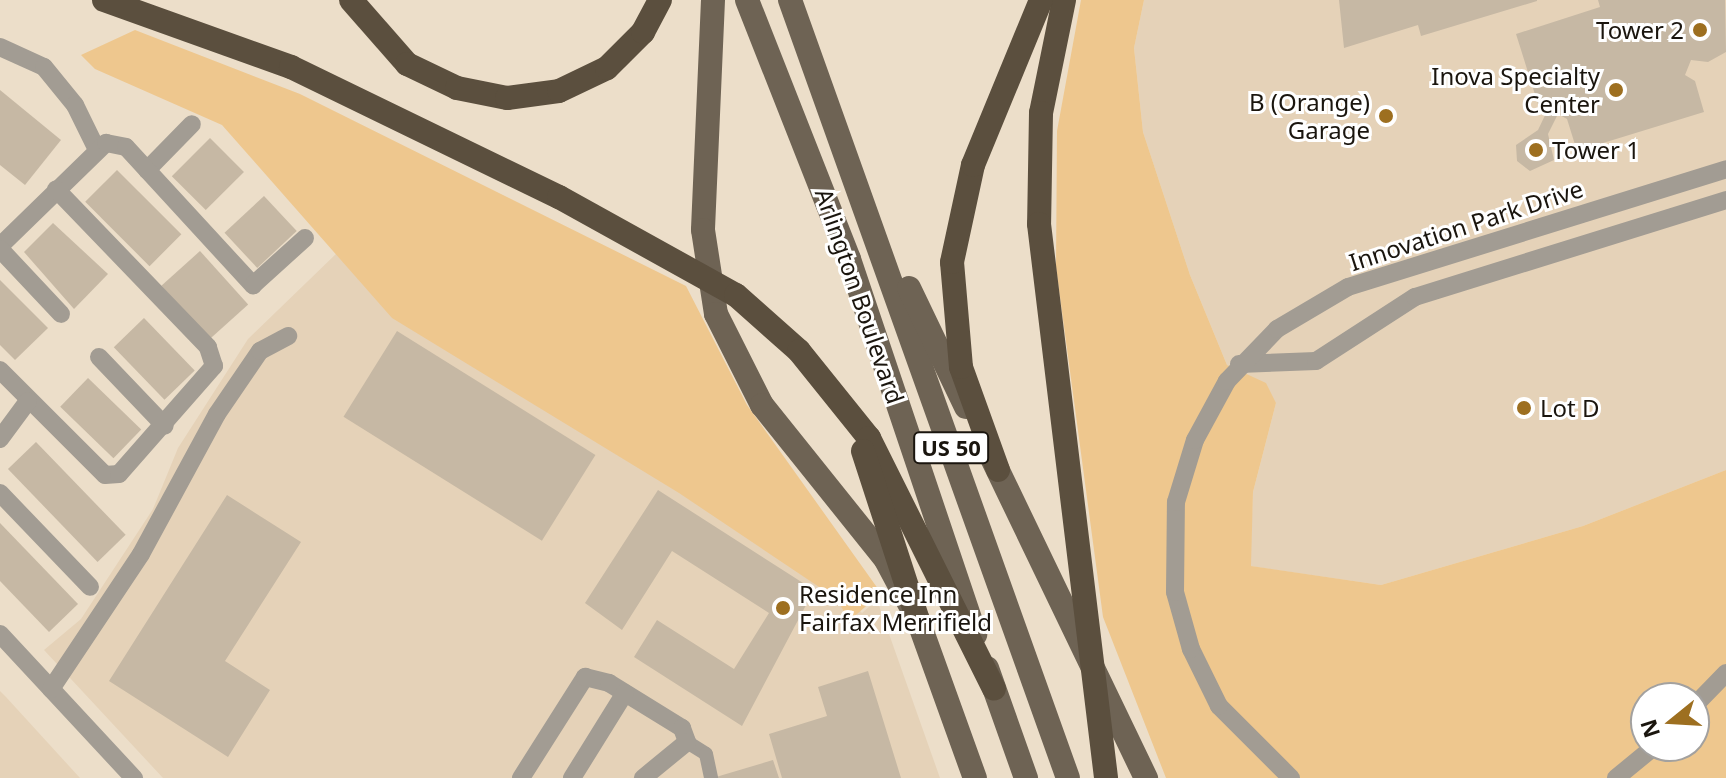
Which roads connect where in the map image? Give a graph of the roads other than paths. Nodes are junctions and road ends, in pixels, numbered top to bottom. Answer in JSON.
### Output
{"nodes":[{"id":1,"x":104,"y":0,"type":"edge"},
{"id":2,"x":351,"y":0,"type":"edge"},
{"id":3,"x":660,"y":0,"type":"edge"},
{"id":4,"x":713,"y":0,"type":"edge"},
{"id":5,"x":747,"y":0,"type":"edge"},
{"id":6,"x":790,"y":0,"type":"edge"},
{"id":7,"x":1041,"y":0,"type":"edge"},
{"id":8,"x":1064,"y":0,"type":"edge"},
{"id":9,"x":0,"y":47,"type":"edge"},
{"id":10,"x":834,"y":118,"type":"junction"},
{"id":11,"x":192,"y":124,"type":"dead end"},
{"id":12,"x":97,"y":150,"type":"junction"},
{"id":13,"x":1726,"y":169,"type":"edge"},
{"id":14,"x":147,"y":170,"type":"junction"},
{"id":15,"x":56,"y":189,"type":"junction"},
{"id":16,"x":1726,"y":200,"type":"edge"},
{"id":17,"x":305,"y":238,"type":"dead end"},
{"id":18,"x":0,"y":247,"type":"edge"},
{"id":19,"x":61,"y":314,"type":"dead end"},
{"id":20,"x":288,"y":336,"type":"dead end"},
{"id":21,"x":99,"y":357,"type":"dead end"},
{"id":22,"x":1239,"y":364,"type":"junction"},
{"id":23,"x":0,"y":370,"type":"edge"},
{"id":24,"x":28,"y":401,"type":"junction"},
{"id":25,"x":844,"y":408,"type":"junction"},
{"id":26,"x":165,"y":426,"type":"junction"},
{"id":27,"x":0,"y":439,"type":"edge"},
{"id":28,"x":998,"y":470,"type":"junction"},
{"id":29,"x":0,"y":493,"type":"edge"},
{"id":30,"x":90,"y":587,"type":"dead end"},
{"id":31,"x":918,"y":620,"type":"junction"},
{"id":32,"x":0,"y":634,"type":"edge"},
{"id":33,"x":1726,"y":673,"type":"edge"},
{"id":34,"x":51,"y":689,"type":"junction"},
{"id":35,"x":994,"y":689,"type":"junction"},
{"id":36,"x":1710,"y":690,"type":"edge"},
{"id":37,"x":625,"y":693,"type":"junction"},
{"id":38,"x":687,"y":742,"type":"junction"},
{"id":39,"x":1636,"y":762,"type":"edge"},
{"id":40,"x":134,"y":778,"type":"edge"},
{"id":41,"x":521,"y":778,"type":"edge"},
{"id":42,"x":572,"y":778,"type":"edge"},
{"id":43,"x":643,"y":778,"type":"edge"},
{"id":44,"x":711,"y":778,"type":"edge"},
{"id":45,"x":975,"y":778,"type":"edge"},
{"id":46,"x":1026,"y":778,"type":"edge"},
{"id":47,"x":1068,"y":778,"type":"edge"},
{"id":48,"x":1106,"y":778,"type":"edge"},
{"id":49,"x":1146,"y":778,"type":"edge"},
{"id":50,"x":1291,"y":778,"type":"edge"},
{"id":51,"x":1616,"y":778,"type":"edge"}],
"edges":[{"from":1,"to":25,"type":"highway"},
{"from":2,"to":3,"type":"highway"},
{"from":4,"to":31,"type":"main road"},
{"from":5,"to":35,"type":"main road","name":"Arlington Boulevard","number":"US 50"},
{"from":6,"to":10,"type":"main road","name":"Arlington Boulevard","number":"US 50"},
{"from":7,"to":28,"type":"highway"},
{"from":8,"to":48,"type":"highway"},
{"from":9,"to":12,"type":"street"},
{"from":10,"to":28,"type":"main road"},
{"from":10,"to":47,"type":"main road","name":"Arlington Boulevard","number":"US 50"},
{"from":11,"to":14,"type":"street"},
{"from":12,"to":14,"type":"street"},
{"from":12,"to":15,"type":"street"},
{"from":13,"to":22,"type":"street","name":"Innovation Park Drive"},
{"from":14,"to":17,"type":"street"},
{"from":15,"to":18,"type":"street"},
{"from":15,"to":26,"type":"street"},
{"from":16,"to":22,"type":"street"},
{"from":18,"to":19,"type":"street"},
{"from":20,"to":34,"type":"street"},
{"from":21,"to":26,"type":"street"},
{"from":22,"to":50,"type":"street","name":"Innovation Park Drive"},
{"from":23,"to":24,"type":"street"},
{"from":24,"to":26,"type":"street"},
{"from":24,"to":27,"type":"street"},
{"from":25,"to":31,"type":"highway"},
{"from":25,"to":35,"type":"highway"},
{"from":28,"to":49,"type":"main road"},
{"from":29,"to":30,"type":"street"},
{"from":31,"to":45,"type":"main road"},
{"from":32,"to":34,"type":"street"},
{"from":33,"to":36,"type":"street"},
{"from":34,"to":40,"type":"street"},
{"from":35,"to":46,"type":"main road","name":"Arlington Boulevard","number":"US 50"},
{"from":37,"to":38,"type":"street"},
{"from":37,"to":41,"type":"street"},
{"from":37,"to":42,"type":"street"},
{"from":38,"to":43,"type":"street"},
{"from":38,"to":44,"type":"street"},
{"from":39,"to":51,"type":"street"}]}
